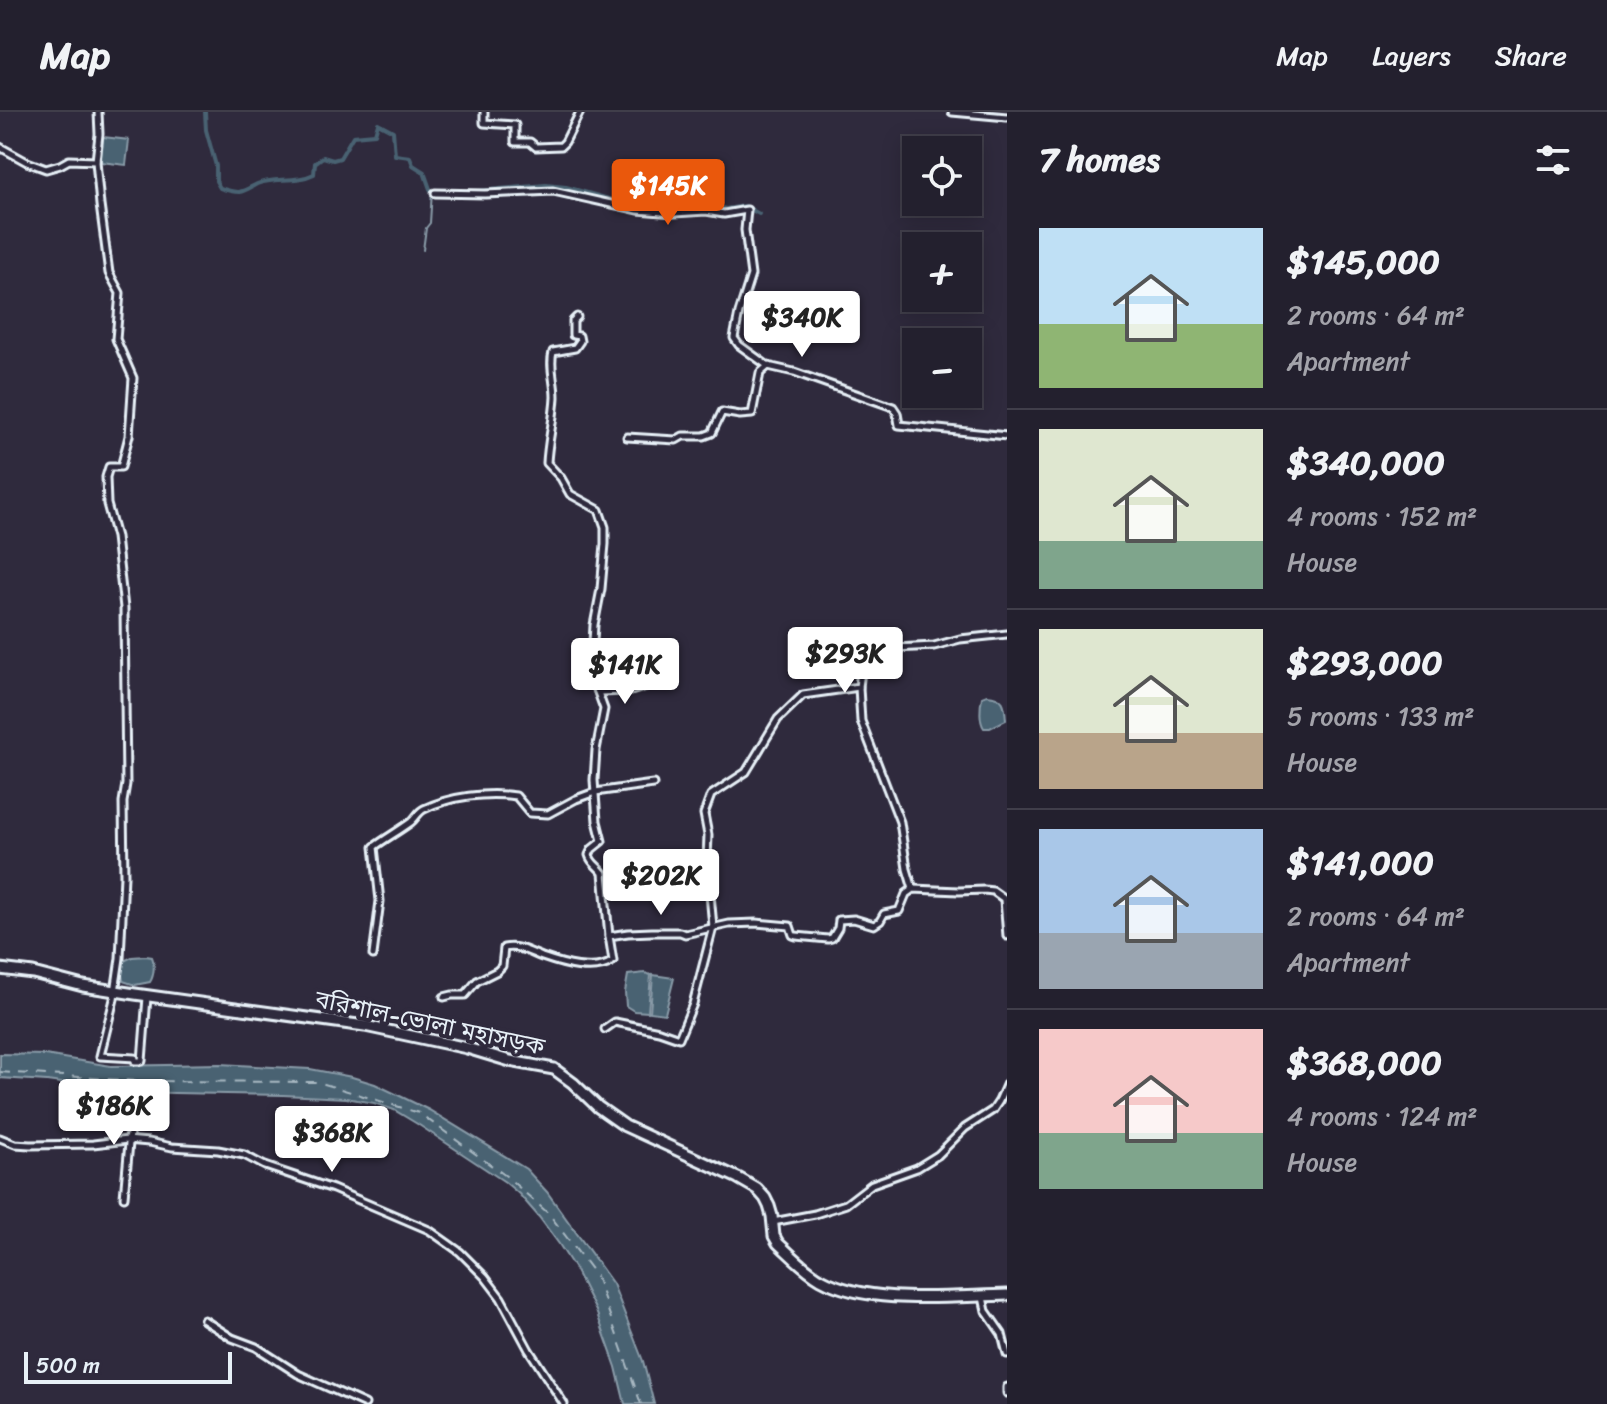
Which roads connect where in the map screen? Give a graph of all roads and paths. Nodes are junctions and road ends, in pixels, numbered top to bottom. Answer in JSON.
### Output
{"nodes":[{"id":1,"x":98,"y":112,"type":"edge"},
{"id":2,"x":484,"y":112,"type":"edge"},
{"id":3,"x":580,"y":112,"type":"edge"},
{"id":4,"x":952,"y":112,"type":"edge"},
{"id":5,"x":1007,"y":117,"type":"edge"},
{"id":6,"x":0,"y":147,"type":"edge"},
{"id":7,"x":96,"y":161,"type":"junction"},
{"id":8,"x":435,"y":193,"type":"dead end"},
{"id":9,"x":577,"y":317,"type":"dead end"},
{"id":10,"x":768,"y":366,"type":"junction"},
{"id":11,"x":1007,"y":436,"type":"edge"},
{"id":12,"x":627,"y":437,"type":"dead end"},
{"id":13,"x":1007,"y":634,"type":"edge"},
{"id":14,"x":646,"y":686,"type":"dead end"},
{"id":15,"x":859,"y":687,"type":"junction"},
{"id":16,"x":598,"y":692,"type":"junction"},
{"id":17,"x":653,"y":784,"type":"dead end"},
{"id":18,"x":595,"y":792,"type":"junction"},
{"id":19,"x":913,"y":889,"type":"junction"},
{"id":20,"x":1006,"y":900,"type":"edge"},
{"id":21,"x":713,"y":927,"type":"junction"},
{"id":22,"x":609,"y":936,"type":"junction"},
{"id":23,"x":1007,"y":936,"type":"edge"},
{"id":24,"x":373,"y":955,"type":"dead end"},
{"id":25,"x":0,"y":969,"type":"edge"},
{"id":26,"x":116,"y":991,"type":"junction"},
{"id":27,"x":147,"y":996,"type":"junction"},
{"id":28,"x":444,"y":997,"type":"dead end"},
{"id":29,"x":605,"y":1029,"type":"dead end"},
{"id":30,"x":1007,"y":1083,"type":"edge"},
{"id":31,"x":133,"y":1100,"type":"dead end"},
{"id":32,"x":0,"y":1138,"type":"edge"},
{"id":33,"x":129,"y":1141,"type":"junction"},
{"id":34,"x":124,"y":1197,"type":"dead end"},
{"id":35,"x":772,"y":1222,"type":"junction"},
{"id":36,"x":1007,"y":1295,"type":"edge"},
{"id":37,"x":983,"y":1296,"type":"junction"},
{"id":38,"x":204,"y":1320,"type":"dead end"},
{"id":39,"x":1007,"y":1354,"type":"edge"},
{"id":40,"x":365,"y":1404,"type":"edge"},
{"id":41,"x":564,"y":1404,"type":"edge"}],
"edges":[{"from":1,"to":7,"type":"street"},
{"from":2,"to":3,"type":"street"},
{"from":4,"to":5,"type":"street"},
{"from":6,"to":7,"type":"street"},
{"from":7,"to":26,"type":"street"},
{"from":8,"to":10,"type":"street"},
{"from":9,"to":16,"type":"street"},
{"from":10,"to":11,"type":"street"},
{"from":10,"to":12,"type":"street"},
{"from":13,"to":15,"type":"street"},
{"from":14,"to":16,"type":"street"},
{"from":15,"to":19,"type":"street"},
{"from":15,"to":21,"type":"street"},
{"from":16,"to":18,"type":"street"},
{"from":17,"to":18,"type":"street"},
{"from":18,"to":22,"type":"street"},
{"from":18,"to":24,"type":"street"},
{"from":19,"to":20,"type":"street"},
{"from":19,"to":21,"type":"street"},
{"from":20,"to":23,"type":"street"},
{"from":21,"to":22,"type":"street"},
{"from":21,"to":29,"type":"street"},
{"from":22,"to":28,"type":"street"},
{"from":25,"to":26,"type":"highway","name":"বরিশাল-ভোলা মহাসড়ক"},
{"from":26,"to":27,"type":"highway","name":"বরিশাল-ভোলা মহাসড়ক"},
{"from":26,"to":27,"type":"street"},
{"from":27,"to":35,"type":"highway","name":"বরিশাল-ভোলা মহাসড়ক"},
{"from":30,"to":35,"type":"street"},
{"from":31,"to":33,"type":"street"},
{"from":32,"to":33,"type":"street"},
{"from":33,"to":34,"type":"street"},
{"from":33,"to":41,"type":"street"},
{"from":35,"to":37,"type":"highway","name":"বরিশাল-ভোলা মহাসড়ক"},
{"from":36,"to":37,"type":"highway","name":"বরিশাল-ভোলা মহাসড়ক"},
{"from":37,"to":39,"type":"street"},
{"from":38,"to":40,"type":"street"}]}
